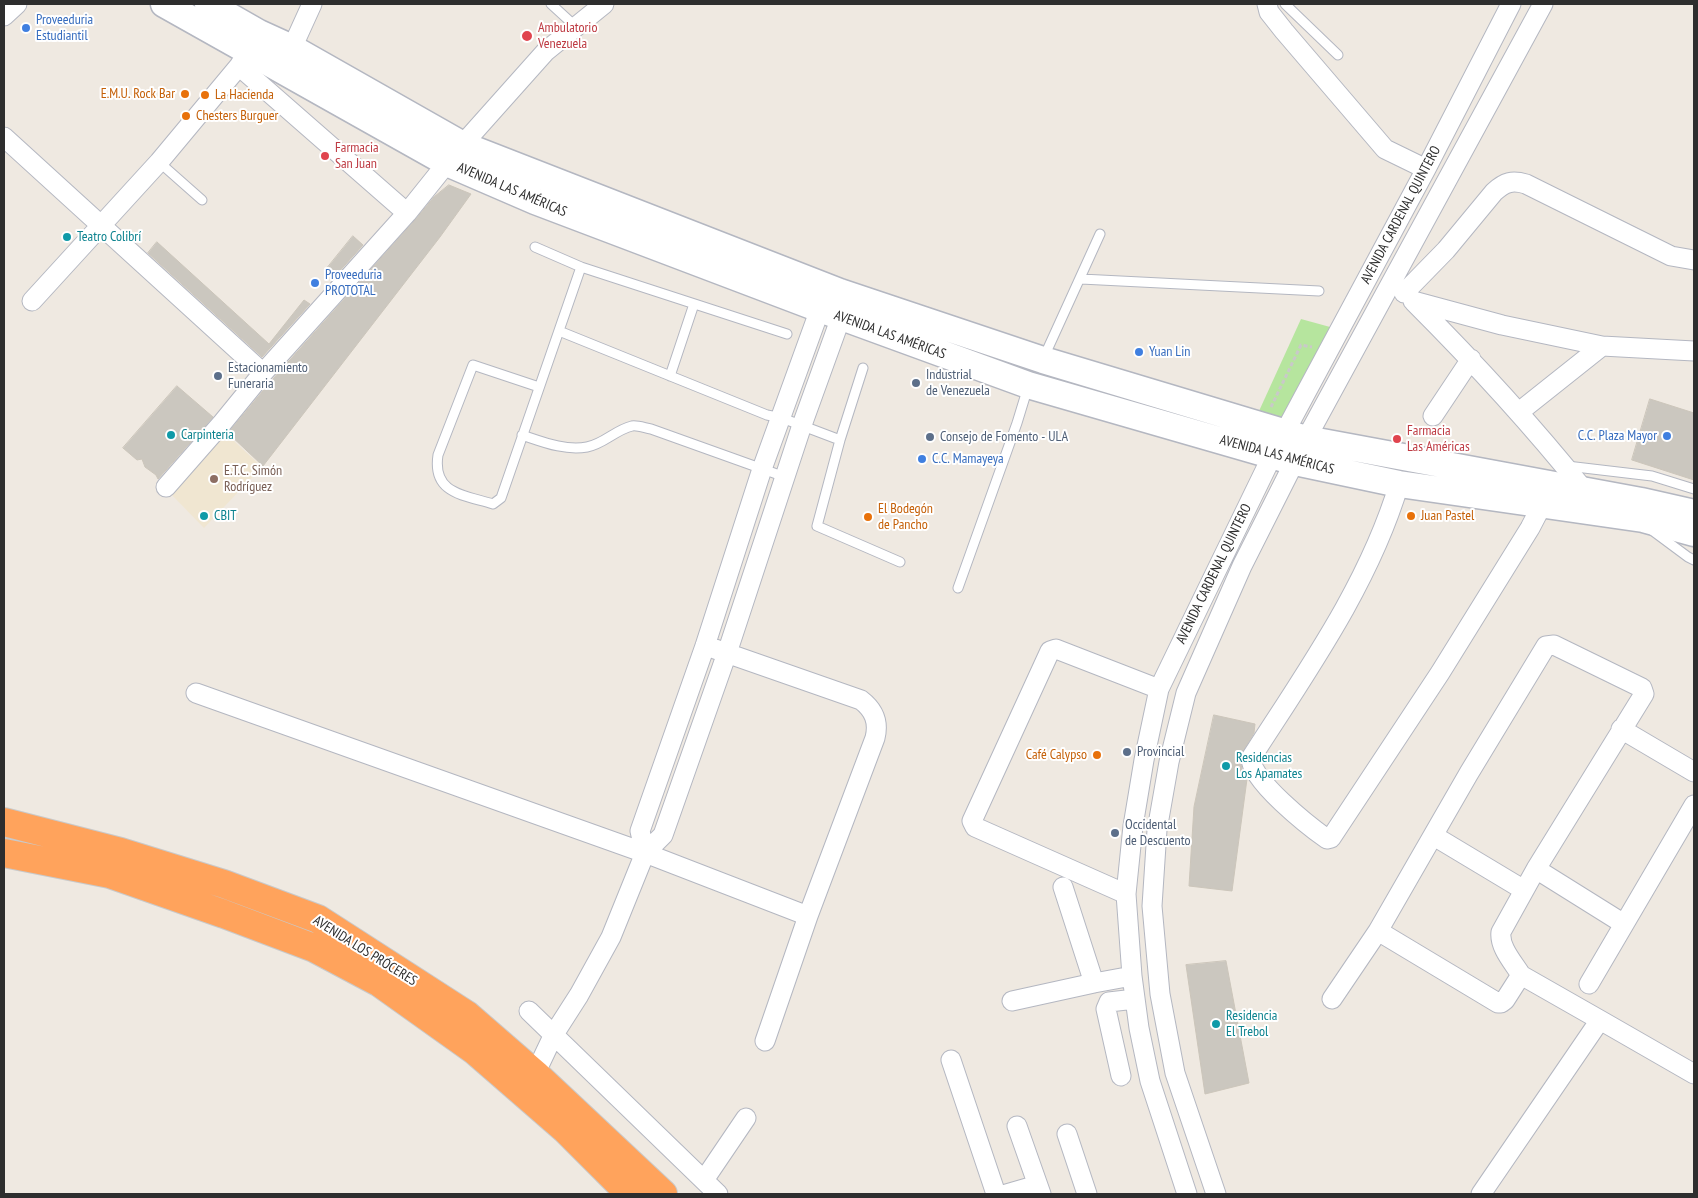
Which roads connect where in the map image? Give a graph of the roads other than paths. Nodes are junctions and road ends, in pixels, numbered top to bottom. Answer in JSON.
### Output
{"nodes":[{"id":1,"x":17,"y":4,"type":"edge"},
{"id":2,"x":164,"y":4,"type":"edge"},
{"id":3,"x":208,"y":4,"type":"edge"},
{"id":4,"x":312,"y":4,"type":"edge"},
{"id":5,"x":552,"y":4,"type":"edge"},
{"id":6,"x":604,"y":4,"type":"edge"},
{"id":7,"x":1267,"y":4,"type":"edge"},
{"id":8,"x":1285,"y":4,"type":"edge"},
{"id":9,"x":1512,"y":4,"type":"edge"},
{"id":10,"x":1543,"y":4,"type":"edge"},
{"id":11,"x":4,"y":16,"type":"edge"},
{"id":12,"x":575,"y":26,"type":"junction"},
{"id":13,"x":292,"y":48,"type":"junction"},
{"id":14,"x":249,"y":50,"type":"junction"},
{"id":15,"x":1338,"y":55,"type":"dead end"},
{"id":16,"x":4,"y":137,"type":"edge"},
{"id":17,"x":455,"y":154,"type":"junction"},
{"id":18,"x":159,"y":162,"type":"junction"},
{"id":19,"x":1426,"y":169,"type":"junction"},
{"id":20,"x":202,"y":200,"type":"dead end"},
{"id":21,"x":407,"y":213,"type":"junction"},
{"id":22,"x":102,"y":226,"type":"junction"},
{"id":23,"x":1100,"y":234,"type":"dead end"},
{"id":24,"x":535,"y":247,"type":"dead end"},
{"id":25,"x":1694,"y":260,"type":"edge"},
{"id":26,"x":581,"y":268,"type":"junction"},
{"id":27,"x":1080,"y":279,"type":"junction"},
{"id":28,"x":1319,"y":291,"type":"dead end"},
{"id":29,"x":1403,"y":292,"type":"junction"},
{"id":30,"x":32,"y":301,"type":"dead end"},
{"id":31,"x":694,"y":304,"type":"junction"},
{"id":32,"x":830,"y":313,"type":"junction"},
{"id":33,"x":559,"y":331,"type":"junction"},
{"id":34,"x":787,"y":334,"type":"dead end"},
{"id":35,"x":1602,"y":346,"type":"junction"},
{"id":36,"x":1694,"y":351,"type":"edge"},
{"id":37,"x":1471,"y":359,"type":"junction"},
{"id":38,"x":1043,"y":360,"type":"junction"},
{"id":39,"x":863,"y":368,"type":"dead end"},
{"id":40,"x":263,"y":373,"type":"junction"},
{"id":41,"x":670,"y":376,"type":"junction"},
{"id":42,"x":1028,"y":385,"type":"junction"},
{"id":43,"x":539,"y":387,"type":"junction"},
{"id":44,"x":1519,"y":412,"type":"junction"},
{"id":45,"x":1433,"y":416,"type":"dead end"},
{"id":46,"x":782,"y":418,"type":"junction"},
{"id":47,"x":802,"y":425,"type":"junction"},
{"id":48,"x":522,"y":435,"type":"junction"},
{"id":49,"x":840,"y":440,"type":"junction"},
{"id":50,"x":1284,"y":443,"type":"junction"},
{"id":51,"x":1564,"y":465,"type":"junction"},
{"id":52,"x":762,"y":469,"type":"junction"},
{"id":53,"x":785,"y":477,"type":"junction"},
{"id":54,"x":1399,"y":484,"type":"junction"},
{"id":55,"x":166,"y":487,"type":"dead end"},
{"id":56,"x":1694,"y":489,"type":"edge"},
{"id":57,"x":1584,"y":490,"type":"junction"},
{"id":58,"x":1542,"y":505,"type":"junction"},
{"id":59,"x":1694,"y":513,"type":"edge"},
{"id":60,"x":1643,"y":520,"type":"junction"},
{"id":61,"x":1694,"y":533,"type":"edge"},
{"id":62,"x":1694,"y":560,"type":"edge"},
{"id":63,"x":900,"y":562,"type":"dead end"},
{"id":64,"x":958,"y":588,"type":"dead end"},
{"id":65,"x":705,"y":646,"type":"junction"},
{"id":66,"x":727,"y":653,"type":"junction"},
{"id":67,"x":1159,"y":689,"type":"junction"},
{"id":68,"x":196,"y":693,"type":"dead end"},
{"id":69,"x":1621,"y":729,"type":"junction"},
{"id":70,"x":1694,"y":772,"type":"edge"},
{"id":71,"x":1694,"y":804,"type":"edge"},
{"id":72,"x":4,"y":822,"type":"edge"},
{"id":73,"x":1434,"y":836,"type":"junction"},
{"id":74,"x":4,"y":853,"type":"edge"},
{"id":75,"x":645,"y":853,"type":"junction"},
{"id":76,"x":1536,"y":869,"type":"junction"},
{"id":77,"x":1063,"y":887,"type":"dead end"},
{"id":78,"x":1524,"y":890,"type":"junction"},
{"id":79,"x":1126,"y":894,"type":"junction"},
{"id":80,"x":808,"y":916,"type":"junction"},
{"id":81,"x":1624,"y":924,"type":"junction"},
{"id":82,"x":1378,"y":931,"type":"junction"},
{"id":83,"x":1521,"y":974,"type":"junction"},
{"id":84,"x":1132,"y":976,"type":"junction"},
{"id":85,"x":1094,"y":982,"type":"junction"},
{"id":86,"x":1589,"y":984,"type":"dead end"},
{"id":87,"x":1135,"y":999,"type":"junction"},
{"id":88,"x":1332,"y":999,"type":"dead end"},
{"id":89,"x":1012,"y":1001,"type":"dead end"},
{"id":90,"x":529,"y":1011,"type":"dead end"},
{"id":91,"x":1600,"y":1020,"type":"junction"},
{"id":92,"x":554,"y":1034,"type":"junction"},
{"id":93,"x":765,"y":1041,"type":"dead end"},
{"id":94,"x":951,"y":1060,"type":"dead end"},
{"id":95,"x":535,"y":1074,"type":"junction"},
{"id":96,"x":1694,"y":1074,"type":"edge"},
{"id":97,"x":1121,"y":1076,"type":"dead end"},
{"id":98,"x":746,"y":1118,"type":"dead end"},
{"id":99,"x":1017,"y":1126,"type":"dead end"},
{"id":100,"x":1067,"y":1134,"type":"dead end"},
{"id":101,"x":704,"y":1180,"type":"junction"},
{"id":102,"x":1039,"y":1190,"type":"edge"},
{"id":103,"x":630,"y":1194,"type":"edge"},
{"id":104,"x":663,"y":1194,"type":"edge"},
{"id":105,"x":718,"y":1194,"type":"edge"},
{"id":106,"x":996,"y":1194,"type":"edge"},
{"id":107,"x":1006,"y":1194,"type":"edge"},
{"id":108,"x":1087,"y":1194,"type":"edge"},
{"id":109,"x":1187,"y":1194,"type":"edge"},
{"id":110,"x":1216,"y":1194,"type":"edge"},
{"id":111,"x":1481,"y":1194,"type":"edge"}],
"edges":[{"from":1,"to":11,"type":"street"},
{"from":2,"to":14,"type":"street","name":"AVENIDA LAS AMÉRICAS"},
{"from":3,"to":14,"type":"street","name":"AVENIDA LAS AMÉRICAS"},
{"from":4,"to":13,"type":"street"},
{"from":5,"to":12,"type":"lane"},
{"from":6,"to":12,"type":"street"},
{"from":7,"to":19,"type":"street"},
{"from":8,"to":15,"type":"lane"},
{"from":9,"to":19,"type":"street","name":"AVENIDA CARDENAL QUINTERO"},
{"from":10,"to":29,"type":"street","name":"AVENIDA CARDENAL QUINTERO"},
{"from":12,"to":17,"type":"street"},
{"from":13,"to":14,"type":"street","name":"AVENIDA LAS AMÉRICAS"},
{"from":13,"to":17,"type":"street","name":"AVENIDA LAS AMÉRICAS"},
{"from":14,"to":17,"type":"street","name":"AVENIDA LAS AMÉRICAS"},
{"from":14,"to":18,"type":"street"},
{"from":14,"to":21,"type":"street"},
{"from":16,"to":22,"type":"street"},
{"from":17,"to":21,"type":"street"},
{"from":17,"to":32,"type":"street","name":"AVENIDA LAS AMÉRICAS"},
{"from":17,"to":38,"type":"street","name":"AVENIDA LAS AMÉRICAS"},
{"from":18,"to":20,"type":"lane"},
{"from":18,"to":22,"type":"street"},
{"from":19,"to":50,"type":"street","name":"AVENIDA CARDENAL QUINTERO"},
{"from":21,"to":40,"type":"street"},
{"from":22,"to":30,"type":"street"},
{"from":22,"to":40,"type":"street"},
{"from":23,"to":27,"type":"lane"},
{"from":24,"to":26,"type":"lane"},
{"from":25,"to":29,"type":"street"},
{"from":26,"to":31,"type":"lane"},
{"from":26,"to":33,"type":"lane"},
{"from":27,"to":28,"type":"lane"},
{"from":27,"to":38,"type":"lane"},
{"from":29,"to":35,"type":"street"},
{"from":29,"to":37,"type":"street"},
{"from":29,"to":50,"type":"street","name":"AVENIDA CARDENAL QUINTERO"},
{"from":31,"to":34,"type":"lane"},
{"from":31,"to":41,"type":"lane"},
{"from":32,"to":42,"type":"street","name":"AVENIDA LAS AMÉRICAS"},
{"from":32,"to":46,"type":"street"},
{"from":32,"to":47,"type":"street"},
{"from":33,"to":41,"type":"lane"},
{"from":33,"to":43,"type":"lane"},
{"from":35,"to":36,"type":"street"},
{"from":35,"to":44,"type":"street"},
{"from":37,"to":44,"type":"street"},
{"from":37,"to":45,"type":"street"},
{"from":38,"to":50,"type":"street","name":"AVENIDA LAS AMÉRICAS"},
{"from":39,"to":49,"type":"lane"},
{"from":40,"to":55,"type":"street"},
{"from":41,"to":46,"type":"lane"},
{"from":42,"to":50,"type":"street","name":"AVENIDA LAS AMÉRICAS"},
{"from":42,"to":64,"type":"lane"},
{"from":43,"to":48,"type":"lane"},
{"from":43,"to":48,"type":"lane"},
{"from":44,"to":51,"type":"street"},
{"from":46,"to":47,"type":"lane"},
{"from":46,"to":52,"type":"street"},
{"from":47,"to":49,"type":"lane"},
{"from":47,"to":53,"type":"street"},
{"from":48,"to":52,"type":"lane"},
{"from":49,"to":63,"type":"lane"},
{"from":50,"to":54,"type":"street","name":"AVENIDA LAS AMÉRICAS"},
{"from":50,"to":57,"type":"street","name":"AVENIDA LAS AMÉRICAS"},
{"from":50,"to":67,"type":"street","name":"AVENIDA CARDENAL QUINTERO"},
{"from":50,"to":110,"type":"street","name":"AVENIDA CARDENAL QUINTERO"},
{"from":51,"to":56,"type":"lane"},
{"from":51,"to":57,"type":"street"},
{"from":52,"to":53,"type":"lane"},
{"from":52,"to":65,"type":"street"},
{"from":53,"to":66,"type":"street"},
{"from":54,"to":58,"type":"street","name":"AVENIDA LAS AMÉRICAS"},
{"from":54,"to":58,"type":"street"},
{"from":57,"to":59,"type":"street","name":"AVENIDA LAS AMÉRICAS"},
{"from":58,"to":60,"type":"street","name":"AVENIDA LAS AMÉRICAS"},
{"from":60,"to":61,"type":"street","name":"AVENIDA LAS AMÉRICAS"},
{"from":60,"to":62,"type":"lane"},
{"from":65,"to":66,"type":"street"},
{"from":65,"to":75,"type":"street"},
{"from":66,"to":75,"type":"street"},
{"from":66,"to":80,"type":"street"},
{"from":67,"to":79,"type":"street","name":"AVENIDA CARDENAL QUINTERO"},
{"from":67,"to":79,"type":"street"},
{"from":68,"to":75,"type":"street"},
{"from":69,"to":70,"type":"street"},
{"from":69,"to":73,"type":"street"},
{"from":69,"to":76,"type":"street"},
{"from":71,"to":81,"type":"street"},
{"from":72,"to":95,"type":"highway","name":"AVENIDA LOS PRÓCERES"},
{"from":73,"to":78,"type":"street"},
{"from":73,"to":82,"type":"street"},
{"from":74,"to":103,"type":"highway","name":"AVENIDA LOS PRÓCERES"},
{"from":75,"to":80,"type":"street"},
{"from":75,"to":92,"type":"street"},
{"from":76,"to":78,"type":"street"},
{"from":76,"to":81,"type":"street"},
{"from":77,"to":85,"type":"street"},
{"from":78,"to":83,"type":"street"},
{"from":79,"to":84,"type":"street","name":"AVENIDA CARDENAL QUINTERO"},
{"from":80,"to":93,"type":"street"},
{"from":81,"to":86,"type":"street"},
{"from":82,"to":83,"type":"street"},
{"from":82,"to":88,"type":"street"},
{"from":83,"to":91,"type":"street"},
{"from":84,"to":85,"type":"street"},
{"from":84,"to":87,"type":"street","name":"AVENIDA CARDENAL QUINTERO"},
{"from":85,"to":89,"type":"street"},
{"from":87,"to":97,"type":"street"},
{"from":87,"to":109,"type":"street","name":"AVENIDA CARDENAL QUINTERO"},
{"from":90,"to":92,"type":"street"},
{"from":91,"to":96,"type":"street"},
{"from":91,"to":111,"type":"street"},
{"from":92,"to":95,"type":"street"},
{"from":92,"to":101,"type":"street"},
{"from":94,"to":106,"type":"street"},
{"from":95,"to":104,"type":"highway","name":"AVENIDA LOS PRÓCERES"},
{"from":98,"to":101,"type":"street"},
{"from":99,"to":102,"type":"street"},
{"from":100,"to":108,"type":"street"},
{"from":101,"to":105,"type":"street"},
{"from":102,"to":107,"type":"street"}]}
